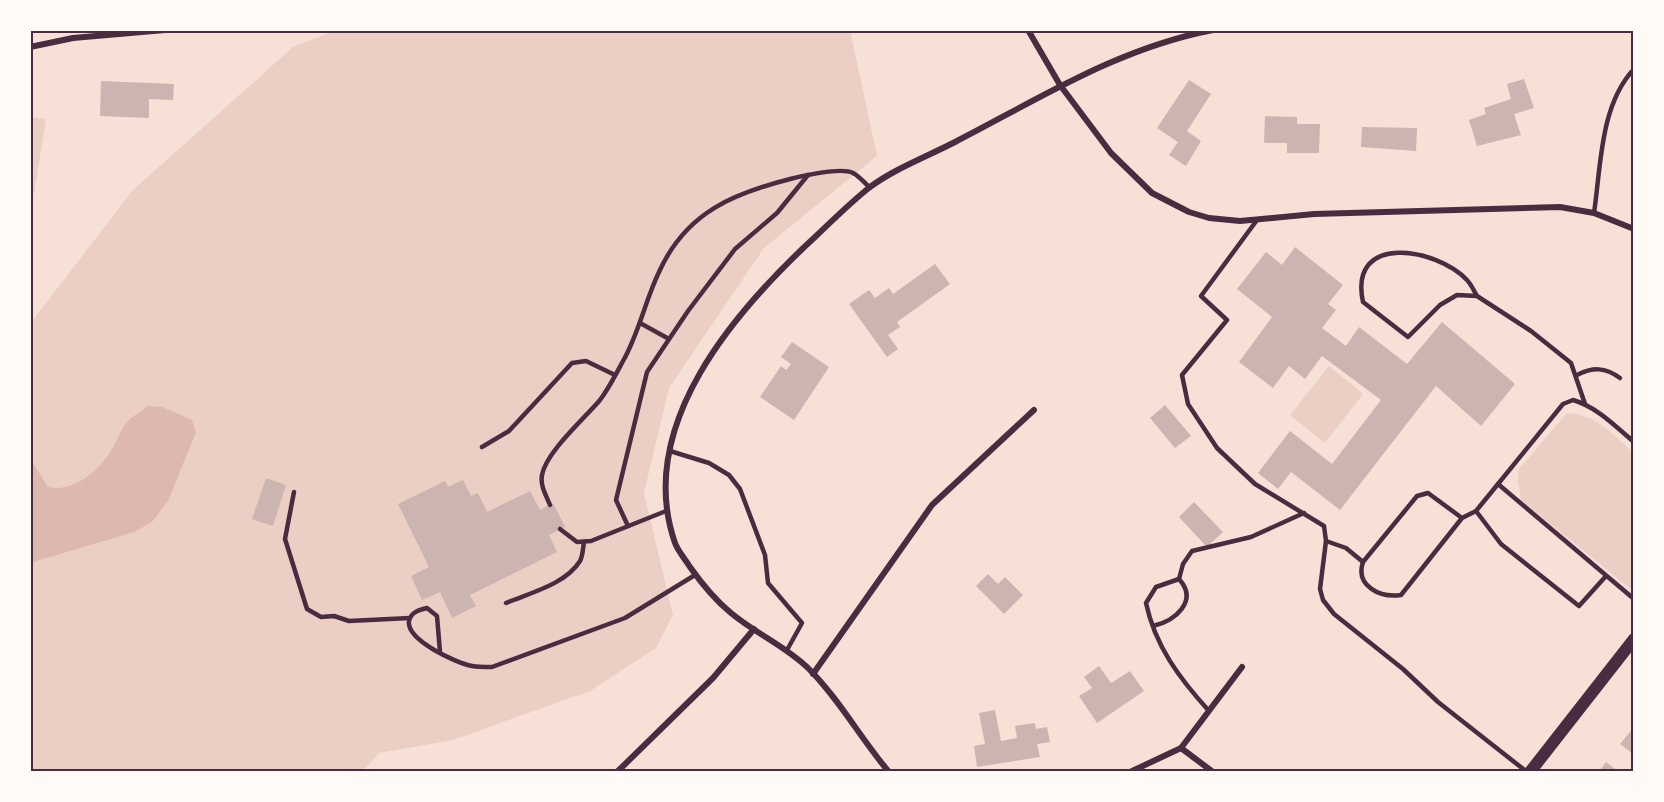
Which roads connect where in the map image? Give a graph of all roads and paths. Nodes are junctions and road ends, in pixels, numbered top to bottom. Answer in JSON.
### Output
{"nodes":[{"id":1,"x":165,"y":30,"type":"edge"},
{"id":2,"x":1028,"y":30,"type":"edge"},
{"id":3,"x":1213,"y":30,"type":"edge"},
{"id":4,"x":30,"y":47,"type":"edge"},
{"id":5,"x":1634,"y":69,"type":"edge"},
{"id":6,"x":1060,"y":85,"type":"junction"},
{"id":7,"x":808,"y":175,"type":"junction"},
{"id":8,"x":870,"y":188,"type":"junction"},
{"id":9,"x":1594,"y":213,"type":"junction"},
{"id":10,"x":1257,"y":219,"type":"junction"},
{"id":11,"x":1634,"y":229,"type":"edge"},
{"id":12,"x":1477,"y":296,"type":"junction"},
{"id":13,"x":640,"y":323,"type":"junction"},
{"id":14,"x":669,"y":339,"type":"junction"},
{"id":15,"x":615,"y":375,"type":"junction"},
{"id":16,"x":1577,"y":375,"type":"junction"},
{"id":17,"x":1620,"y":378,"type":"dead end"},
{"id":18,"x":1585,"y":404,"type":"junction"},
{"id":19,"x":1034,"y":410,"type":"dead end"},
{"id":20,"x":1634,"y":442,"type":"edge"},
{"id":21,"x":482,"y":447,"type":"dead end"},
{"id":22,"x":670,"y":451,"type":"junction"},
{"id":23,"x":1498,"y":484,"type":"junction"},
{"id":24,"x":294,"y":492,"type":"dead end"},
{"id":25,"x":550,"y":505,"type":"dead end"},
{"id":26,"x":666,"y":511,"type":"junction"},
{"id":27,"x":1476,"y":511,"type":"junction"},
{"id":28,"x":1304,"y":513,"type":"junction"},
{"id":29,"x":1462,"y":518,"type":"junction"},
{"id":30,"x":628,"y":526,"type":"junction"},
{"id":31,"x":560,"y":529,"type":"dead end"},
{"id":32,"x":1326,"y":541,"type":"junction"},
{"id":33,"x":584,"y":542,"type":"junction"},
{"id":34,"x":1363,"y":562,"type":"junction"},
{"id":35,"x":695,"y":574,"type":"junction"},
{"id":36,"x":1606,"y":576,"type":"junction"},
{"id":37,"x":1179,"y":579,"type":"junction"},
{"id":38,"x":1634,"y":599,"type":"edge"},
{"id":39,"x":506,"y":603,"type":"dead end"},
{"id":40,"x":410,"y":618,"type":"junction"},
{"id":41,"x":1153,"y":626,"type":"junction"},
{"id":42,"x":754,"y":629,"type":"junction"},
{"id":43,"x":1634,"y":639,"type":"edge"},
{"id":44,"x":787,"y":650,"type":"junction"},
{"id":45,"x":440,"y":652,"type":"junction"},
{"id":46,"x":1242,"y":667,"type":"dead end"},
{"id":47,"x":813,"y":674,"type":"junction"},
{"id":48,"x":1209,"y":711,"type":"junction"},
{"id":49,"x":1181,"y":748,"type":"junction"},
{"id":50,"x":617,"y":772,"type":"edge"},
{"id":51,"x":889,"y":772,"type":"edge"},
{"id":52,"x":1130,"y":772,"type":"edge"},
{"id":53,"x":1214,"y":772,"type":"edge"},
{"id":54,"x":1528,"y":772,"type":"edge"}],
"edges":[{"from":1,"to":4,"type":"street"},
{"from":2,"to":6,"type":"street"},
{"from":3,"to":6,"type":"street"},
{"from":5,"to":9,"type":"lane"},
{"from":6,"to":8,"type":"street"},
{"from":6,"to":10,"type":"street"},
{"from":7,"to":8,"type":"lane"},
{"from":7,"to":13,"type":"lane"},
{"from":7,"to":14,"type":"lane"},
{"from":8,"to":22,"type":"street"},
{"from":9,"to":10,"type":"street"},
{"from":9,"to":11,"type":"street"},
{"from":10,"to":28,"type":"lane"},
{"from":12,"to":12,"type":"lane"},
{"from":12,"to":16,"type":"lane"},
{"from":13,"to":14,"type":"lane"},
{"from":13,"to":15,"type":"lane"},
{"from":14,"to":30,"type":"lane"},
{"from":15,"to":21,"type":"lane"},
{"from":15,"to":25,"type":"lane"},
{"from":16,"to":17,"type":"lane"},
{"from":16,"to":18,"type":"lane"},
{"from":18,"to":20,"type":"lane"},
{"from":18,"to":23,"type":"lane"},
{"from":19,"to":47,"type":"street"},
{"from":22,"to":26,"type":"street"},
{"from":22,"to":44,"type":"lane"},
{"from":23,"to":27,"type":"lane"},
{"from":23,"to":36,"type":"lane"},
{"from":24,"to":40,"type":"lane"},
{"from":26,"to":30,"type":"lane"},
{"from":26,"to":35,"type":"street"},
{"from":27,"to":29,"type":"lane"},
{"from":27,"to":36,"type":"lane"},
{"from":28,"to":32,"type":"lane"},
{"from":28,"to":37,"type":"lane"},
{"from":29,"to":34,"type":"lane"},
{"from":29,"to":34,"type":"lane"},
{"from":30,"to":33,"type":"lane"},
{"from":31,"to":33,"type":"lane"},
{"from":32,"to":34,"type":"lane"},
{"from":32,"to":54,"type":"lane"},
{"from":33,"to":39,"type":"lane"},
{"from":35,"to":42,"type":"street"},
{"from":35,"to":45,"type":"lane"},
{"from":36,"to":38,"type":"lane"},
{"from":37,"to":41,"type":"lane"},
{"from":37,"to":41,"type":"lane"},
{"from":40,"to":45,"type":"lane"},
{"from":40,"to":45,"type":"lane"},
{"from":41,"to":48,"type":"lane"},
{"from":42,"to":44,"type":"street"},
{"from":42,"to":50,"type":"street"},
{"from":43,"to":54,"type":"main road"},
{"from":44,"to":47,"type":"street"},
{"from":46,"to":48,"type":"street"},
{"from":47,"to":51,"type":"street"},
{"from":48,"to":49,"type":"street"},
{"from":49,"to":52,"type":"street"},
{"from":49,"to":53,"type":"street"}]}
